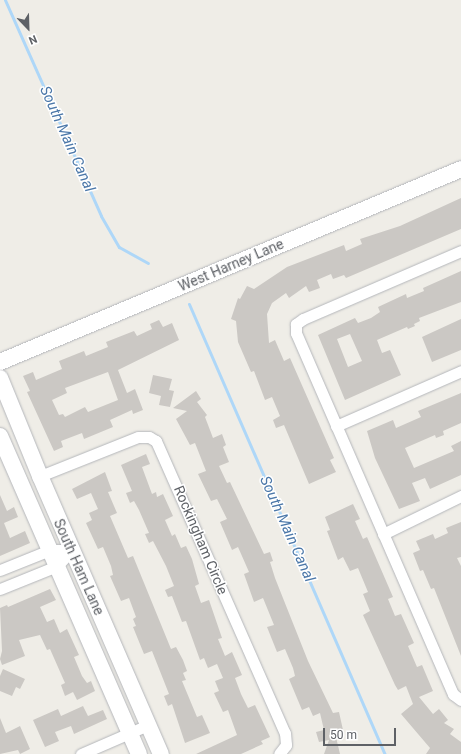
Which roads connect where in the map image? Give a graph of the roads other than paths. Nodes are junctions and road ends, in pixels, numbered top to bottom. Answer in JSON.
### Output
{"nodes":[{"id":1,"x":461,"y":169,"type":"edge"},
{"id":2,"x":461,"y":251,"type":"edge"},
{"id":3,"x":0,"y":362,"type":"edge"},
{"id":4,"x":461,"y":371,"type":"edge"},
{"id":5,"x":0,"y":378,"type":"edge"},
{"id":6,"x":336,"y":426,"type":"junction"},
{"id":7,"x":0,"y":436,"type":"edge"},
{"id":8,"x":40,"y":476,"type":"junction"},
{"id":9,"x":461,"y":496,"type":"edge"},
{"id":10,"x":383,"y":534,"type":"junction"},
{"id":11,"x":50,"y":550,"type":"junction"},
{"id":12,"x":72,"y":550,"type":"junction"},
{"id":13,"x":57,"y":566,"type":"junction"},
{"id":14,"x":0,"y":570,"type":"edge"},
{"id":15,"x":0,"y":589,"type":"edge"},
{"id":16,"x":461,"y":700,"type":"edge"},
{"id":17,"x":148,"y":725,"type":"junction"},
{"id":18,"x":130,"y":733,"type":"junction"},
{"id":19,"x":81,"y":754,"type":"edge"},
{"id":20,"x":140,"y":754,"type":"edge"},
{"id":21,"x":161,"y":754,"type":"edge"},
{"id":22,"x":279,"y":754,"type":"edge"}],
"edges":[{"from":1,"to":3,"type":"main road","name":"West Harney Lane"},
{"from":2,"to":6,"type":"street"},
{"from":4,"to":6,"type":"street"},
{"from":5,"to":8,"type":"main road","name":"South Ham Lane"},
{"from":6,"to":10,"type":"street"},
{"from":7,"to":11,"type":"main road","name":"South Ham Lane"},
{"from":8,"to":12,"type":"main road","name":"South Ham Lane"},
{"from":8,"to":22,"type":"street","name":"Rockingham Circle"},
{"from":9,"to":10,"type":"street"},
{"from":10,"to":16,"type":"street"},
{"from":11,"to":12,"type":"street"},
{"from":11,"to":13,"type":"main road","name":"South Ham Lane"},
{"from":11,"to":14,"type":"street"},
{"from":12,"to":13,"type":"street"},
{"from":12,"to":17,"type":"main road","name":"South Ham Lane"},
{"from":13,"to":15,"type":"street"},
{"from":13,"to":18,"type":"main road","name":"South Ham Lane"},
{"from":17,"to":18,"type":"street"},
{"from":17,"to":21,"type":"main road","name":"South Ham Lane"},
{"from":18,"to":19,"type":"street"},
{"from":18,"to":20,"type":"main road","name":"South Ham Lane"}]}
